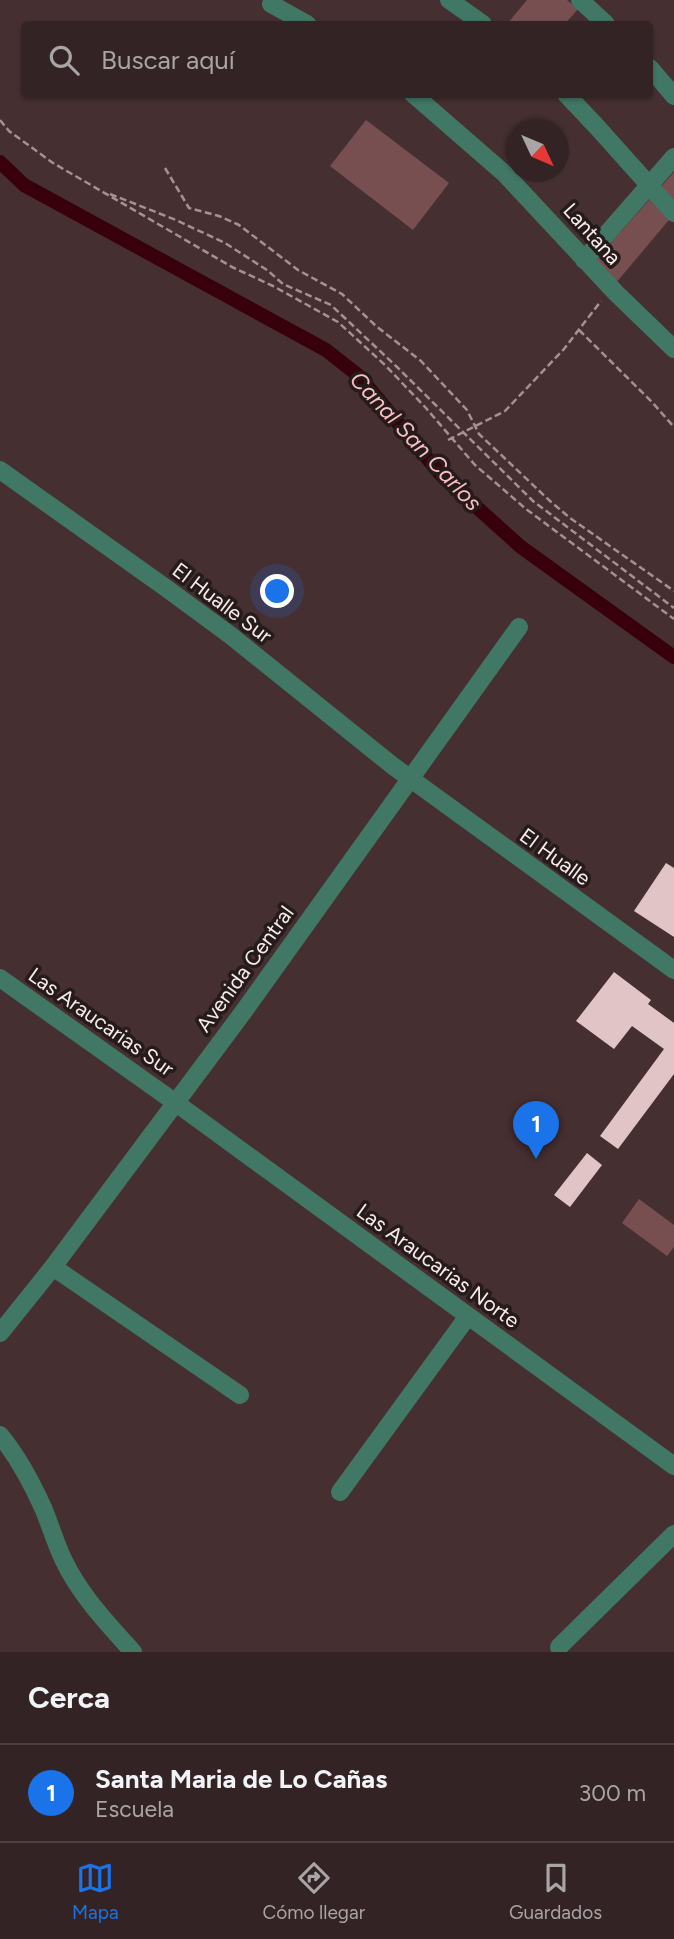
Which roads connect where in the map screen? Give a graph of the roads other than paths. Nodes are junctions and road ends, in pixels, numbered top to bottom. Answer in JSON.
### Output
{"nodes":[{"id":1,"x":449,"y":0,"type":"edge"},
{"id":2,"x":580,"y":0,"type":"edge"},
{"id":3,"x":269,"y":6,"type":"edge"},
{"id":4,"x":301,"y":21,"type":"edge"},
{"id":5,"x":479,"y":21,"type":"edge"},
{"id":6,"x":603,"y":21,"type":"edge"},
{"id":7,"x":653,"y":72,"type":"edge"},
{"id":8,"x":674,"y":96,"type":"edge"},
{"id":9,"x":418,"y":98,"type":"edge"},
{"id":10,"x":570,"y":98,"type":"edge"},
{"id":11,"x":674,"y":157,"type":"edge"},
{"id":12,"x":649,"y":186,"type":"junction"},
{"id":13,"x":674,"y":214,"type":"edge"},
{"id":14,"x":584,"y":260,"type":"junction"},
{"id":15,"x":674,"y":349,"type":"edge"},
{"id":16,"x":0,"y":470,"type":"edge"},
{"id":17,"x":519,"y":627,"type":"dead end"},
{"id":18,"x":410,"y":779,"type":"junction"},
{"id":19,"x":674,"y":970,"type":"edge"},
{"id":20,"x":0,"y":978,"type":"edge"},
{"id":21,"x":176,"y":1103,"type":"junction"},
{"id":22,"x":53,"y":1267,"type":"junction"},
{"id":23,"x":468,"y":1316,"type":"junction"},
{"id":24,"x":0,"y":1333,"type":"edge"},
{"id":25,"x":240,"y":1395,"type":"dead end"},
{"id":26,"x":0,"y":1435,"type":"edge"},
{"id":27,"x":674,"y":1466,"type":"edge"},
{"id":28,"x":340,"y":1492,"type":"dead end"},
{"id":29,"x":674,"y":1534,"type":"edge"},
{"id":30,"x":559,"y":1647,"type":"dead end"},
{"id":31,"x":133,"y":1652,"type":"edge"}],
"edges":[{"from":1,"to":5,"type":"street"},
{"from":2,"to":6,"type":"street"},
{"from":3,"to":4,"type":"street"},
{"from":7,"to":8,"type":"street"},
{"from":9,"to":14,"type":"street","name":"Lantana"},
{"from":10,"to":12,"type":"street"},
{"from":11,"to":12,"type":"street"},
{"from":12,"to":13,"type":"street"},
{"from":12,"to":14,"type":"street"},
{"from":14,"to":15,"type":"street","name":"Lantana"},
{"from":16,"to":18,"type":"street","name":"El Hualle Sur"},
{"from":17,"to":18,"type":"street","name":"Avenida Central"},
{"from":18,"to":19,"type":"street","name":"El Hualle"},
{"from":18,"to":21,"type":"street","name":"Avenida Central"},
{"from":20,"to":21,"type":"street","name":"Las Araucarias Sur"},
{"from":21,"to":22,"type":"street","name":"Avenida Central"},
{"from":21,"to":23,"type":"street","name":"Las Araucarias Norte"},
{"from":22,"to":24,"type":"street","name":"Avenida Central"},
{"from":22,"to":25,"type":"street"},
{"from":23,"to":27,"type":"street","name":"Las Araucarias Norte"},
{"from":23,"to":28,"type":"street"},
{"from":26,"to":31,"type":"street"},
{"from":29,"to":30,"type":"street"}]}
